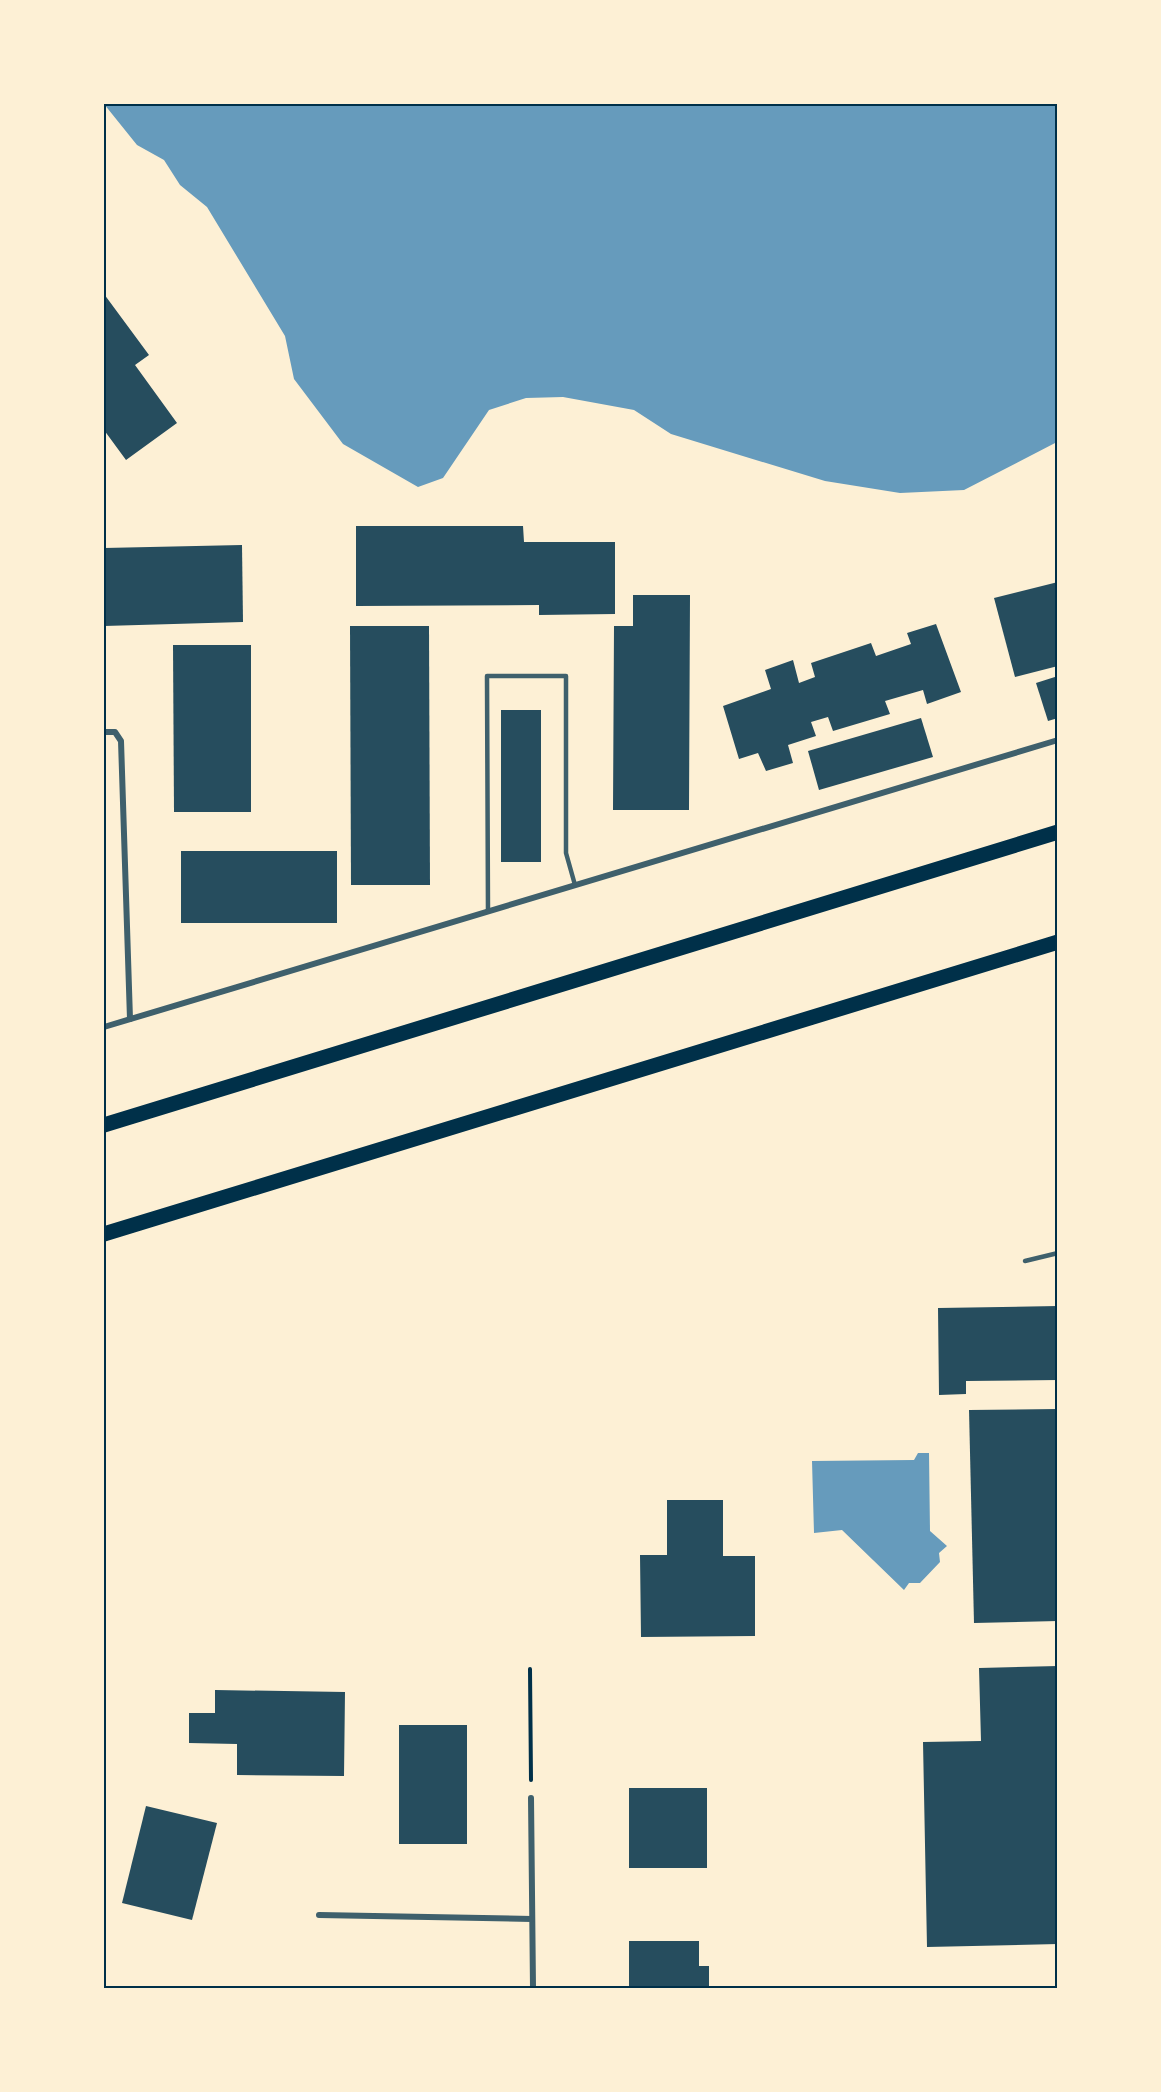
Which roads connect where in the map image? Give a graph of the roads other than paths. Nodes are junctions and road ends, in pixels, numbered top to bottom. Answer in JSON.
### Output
{"nodes":[{"id":1,"x":104,"y":732,"type":"edge"},
{"id":2,"x":1058,"y":740,"type":"edge"},
{"id":3,"x":1058,"y":832,"type":"edge"},
{"id":4,"x":575,"y":885,"type":"junction"},
{"id":5,"x":488,"y":911,"type":"junction"},
{"id":6,"x":1058,"y":942,"type":"edge"},
{"id":7,"x":130,"y":1019,"type":"junction"},
{"id":8,"x":104,"y":1027,"type":"edge"},
{"id":9,"x":104,"y":1125,"type":"edge"},
{"id":10,"x":104,"y":1234,"type":"edge"},
{"id":11,"x":1058,"y":1253,"type":"edge"},
{"id":12,"x":1025,"y":1261,"type":"dead end"},
{"id":13,"x":531,"y":1798,"type":"road end"},
{"id":14,"x":319,"y":1915,"type":"dead end"},
{"id":15,"x":532,"y":1919,"type":"junction"},
{"id":16,"x":533,"y":1989,"type":"edge"}],
"edges":[{"from":1,"to":7,"type":"street"},
{"from":2,"to":4,"type":"street"},
{"from":3,"to":9,"type":"main road"},
{"from":4,"to":5,"type":"street"},
{"from":4,"to":5,"type":"lane"},
{"from":5,"to":7,"type":"street"},
{"from":6,"to":10,"type":"main road"},
{"from":7,"to":8,"type":"street"},
{"from":11,"to":12,"type":"lane"},
{"from":13,"to":15,"type":"street"},
{"from":14,"to":15,"type":"street"},
{"from":15,"to":16,"type":"street"}]}
